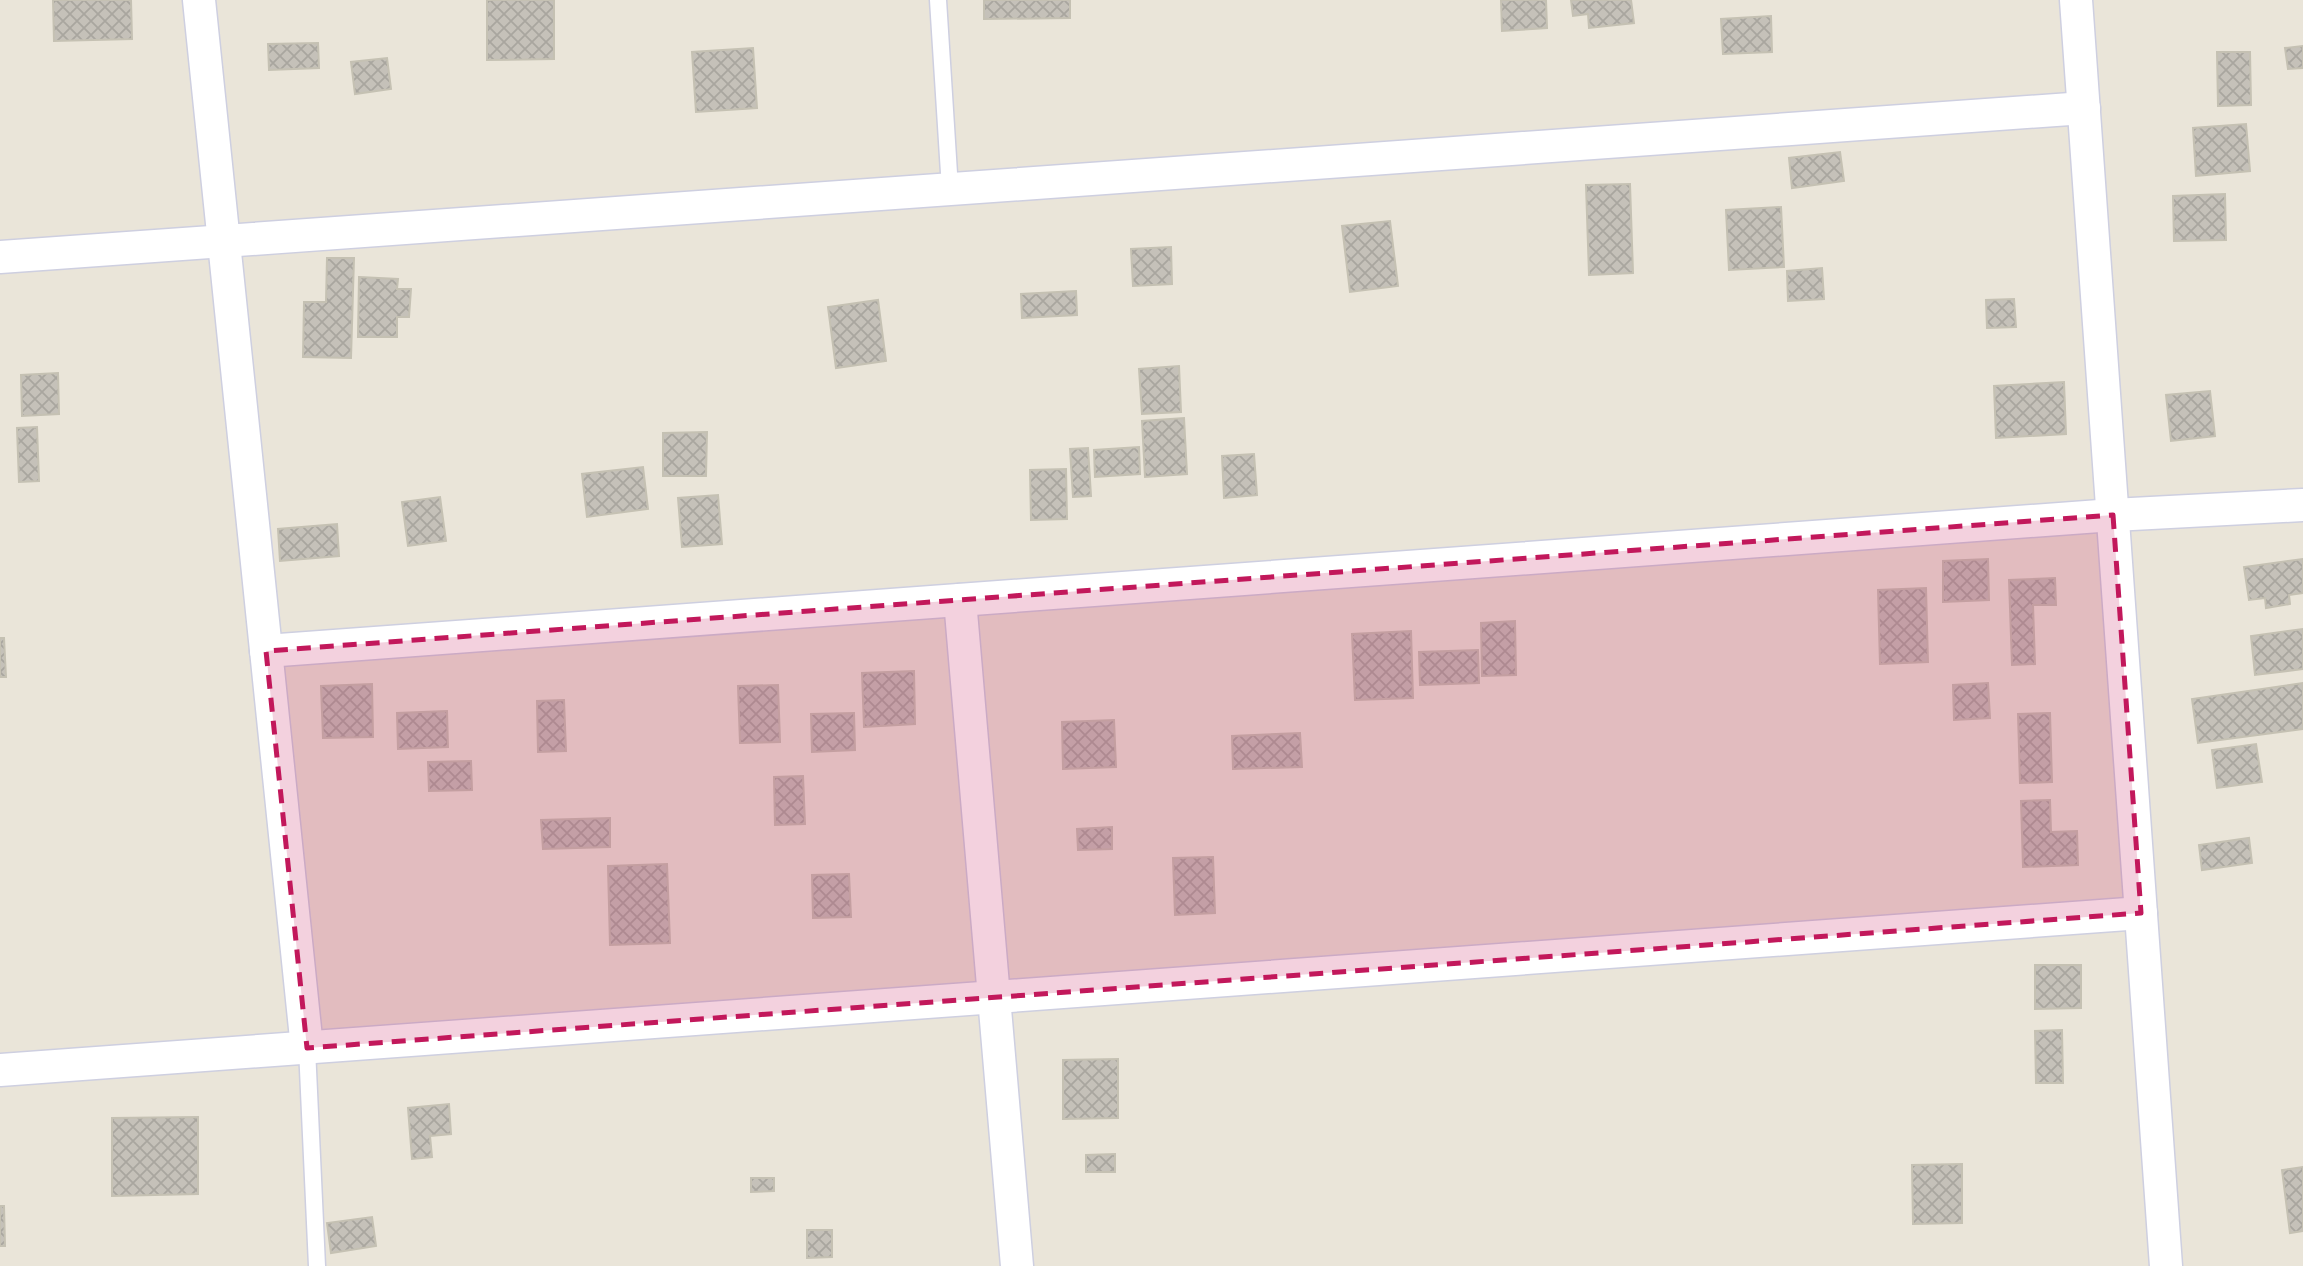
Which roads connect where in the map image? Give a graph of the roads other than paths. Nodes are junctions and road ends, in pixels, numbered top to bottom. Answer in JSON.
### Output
{"nodes":[{"id":1,"x":199,"y":0,"type":"edge"},
{"id":2,"x":938,"y":0,"type":"edge"},
{"id":3,"x":2076,"y":0,"type":"edge"},
{"id":4,"x":2084,"y":108,"type":"junction"},
{"id":5,"x":950,"y":189,"type":"junction"},
{"id":6,"x":223,"y":241,"type":"junction"},
{"id":7,"x":0,"y":257,"type":"edge"},
{"id":8,"x":2303,"y":505,"type":"edge"},
{"id":9,"x":2113,"y":515,"type":"junction"},
{"id":10,"x":960,"y":600,"type":"junction"},
{"id":11,"x":266,"y":651,"type":"junction"},
{"id":12,"x":2141,"y":914,"type":"junction"},
{"id":13,"x":994,"y":997,"type":"junction"},
{"id":14,"x":307,"y":1048,"type":"junction"},
{"id":15,"x":0,"y":1070,"type":"edge"},
{"id":16,"x":317,"y":1266,"type":"edge"},
{"id":17,"x":1017,"y":1266,"type":"edge"},
{"id":18,"x":2166,"y":1266,"type":"edge"}],
"edges":[{"from":1,"to":6,"type":"street"},
{"from":2,"to":5,"type":"lane"},
{"from":3,"to":4,"type":"street"},
{"from":4,"to":5,"type":"street"},
{"from":4,"to":9,"type":"street"},
{"from":5,"to":6,"type":"street"},
{"from":6,"to":7,"type":"street"},
{"from":6,"to":11,"type":"street"},
{"from":8,"to":9,"type":"street"},
{"from":9,"to":10,"type":"street"},
{"from":9,"to":12,"type":"street"},
{"from":10,"to":11,"type":"street"},
{"from":10,"to":13,"type":"street"},
{"from":11,"to":14,"type":"street"},
{"from":12,"to":13,"type":"street"},
{"from":12,"to":18,"type":"street"},
{"from":13,"to":14,"type":"street"},
{"from":13,"to":17,"type":"street"},
{"from":14,"to":15,"type":"street"},
{"from":14,"to":16,"type":"lane"}]}
